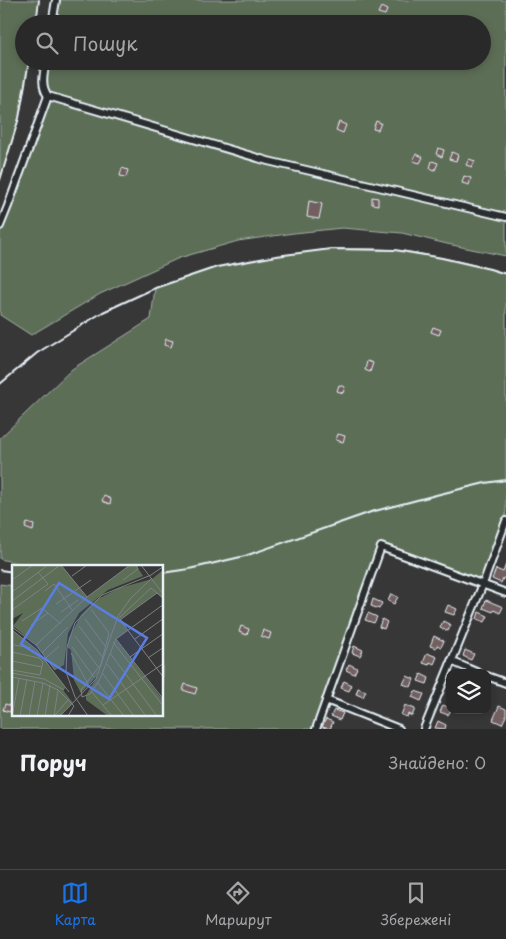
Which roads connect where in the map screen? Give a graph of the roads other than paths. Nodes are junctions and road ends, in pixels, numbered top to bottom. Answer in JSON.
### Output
{"nodes":[{"id":1,"x":56,"y":0,"type":"edge"},
{"id":2,"x":54,"y":15,"type":"edge"},
{"id":3,"x":45,"y":70,"type":"edge"},
{"id":4,"x":48,"y":96,"type":"junction"},
{"id":5,"x":506,"y":217,"type":"edge"},
{"id":6,"x":0,"y":226,"type":"edge"},
{"id":7,"x":506,"y":522,"type":"edge"},
{"id":8,"x":484,"y":584,"type":"junction"},
{"id":9,"x":506,"y":593,"type":"edge"},
{"id":10,"x":451,"y":661,"type":"junction"},
{"id":11,"x":470,"y":669,"type":"edge"},
{"id":12,"x":491,"y":677,"type":"edge"},
{"id":13,"x":506,"y":683,"type":"edge"},
{"id":14,"x":326,"y":700,"type":"junction"},
{"id":15,"x":316,"y":729,"type":"edge"},
{"id":16,"x":400,"y":729,"type":"edge"},
{"id":17,"x":424,"y":729,"type":"edge"}],
"edges":[{"from":1,"to":2,"type":"street"},
{"from":3,"to":4,"type":"street"},
{"from":4,"to":5,"type":"street"},
{"from":4,"to":6,"type":"street"},
{"from":7,"to":8,"type":"street"},
{"from":8,"to":9,"type":"street"},
{"from":8,"to":10,"type":"street"},
{"from":8,"to":14,"type":"street"},
{"from":10,"to":11,"type":"street"},
{"from":10,"to":17,"type":"street"},
{"from":12,"to":13,"type":"street"},
{"from":14,"to":15,"type":"street"},
{"from":14,"to":16,"type":"street"}]}
